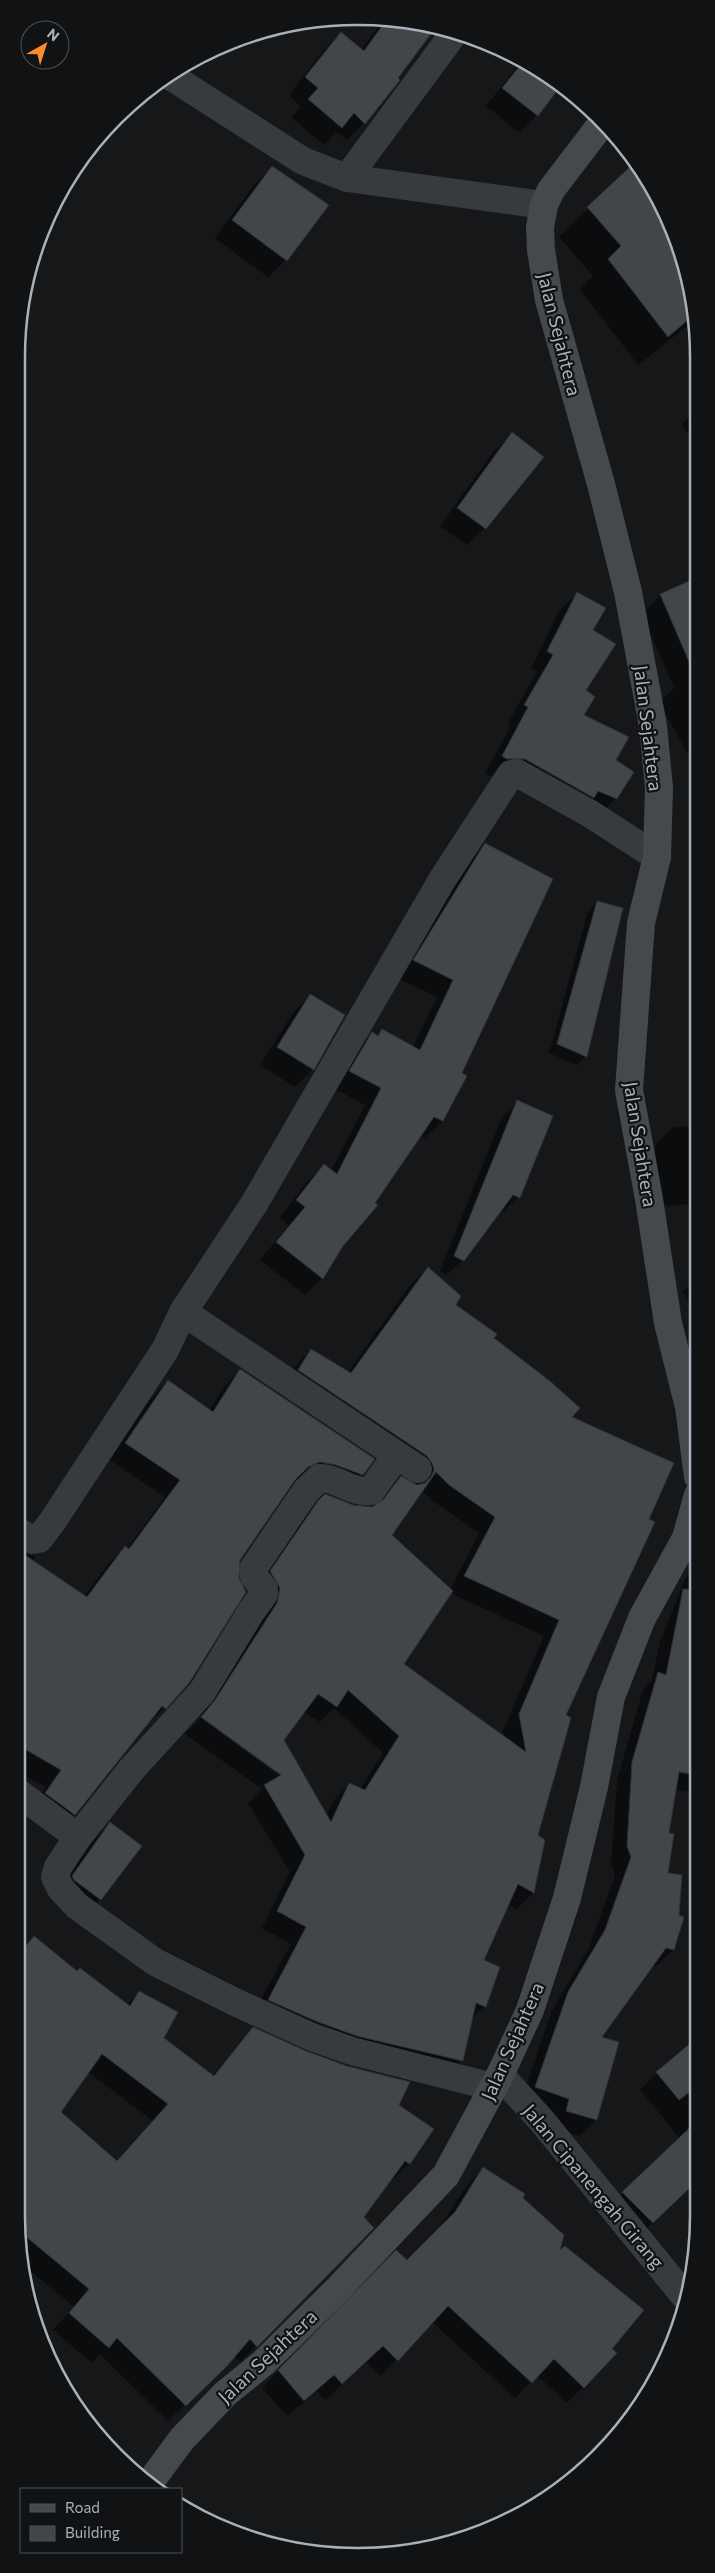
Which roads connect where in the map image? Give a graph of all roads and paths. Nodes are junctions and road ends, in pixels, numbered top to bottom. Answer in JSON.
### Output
{"nodes":[{"id":1,"x":449,"y":38,"type":"edge"},
{"id":2,"x":176,"y":79,"type":"edge"},
{"id":3,"x":598,"y":128,"type":"edge"},
{"id":4,"x":347,"y":178,"type":"junction"},
{"id":5,"x":544,"y":205,"type":"junction"},
{"id":6,"x":657,"y":857,"type":"junction"},
{"id":7,"x":183,"y":1312,"type":"junction"},
{"id":8,"x":690,"y":1415,"type":"edge"},
{"id":9,"x":690,"y":1524,"type":"edge"},
{"id":10,"x":25,"y":1536,"type":"edge"},
{"id":11,"x":25,"y":1798,"type":"edge"},
{"id":12,"x":78,"y":1837,"type":"junction"},
{"id":13,"x":496,"y":2081,"type":"junction"},
{"id":14,"x":681,"y":2292,"type":"edge"},
{"id":15,"x":153,"y":2478,"type":"edge"}],
"edges":[{"from":1,"to":4,"type":"street"},
{"from":2,"to":4,"type":"street"},
{"from":3,"to":5,"type":"street","name":"Jalan Sejahtera"},
{"from":4,"to":5,"type":"street"},
{"from":5,"to":6,"type":"street","name":"Jalan Sejahtera"},
{"from":6,"to":7,"type":"street"},
{"from":6,"to":8,"type":"street","name":"Jalan Sejahtera"},
{"from":7,"to":10,"type":"street"},
{"from":7,"to":12,"type":"street"},
{"from":9,"to":13,"type":"street","name":"Jalan Sejahtera"},
{"from":11,"to":12,"type":"street"},
{"from":12,"to":13,"type":"street"},
{"from":13,"to":14,"type":"street","name":"Jalan Cipanengah Girang"},
{"from":13,"to":15,"type":"street","name":"Jalan Sejahtera"}]}
